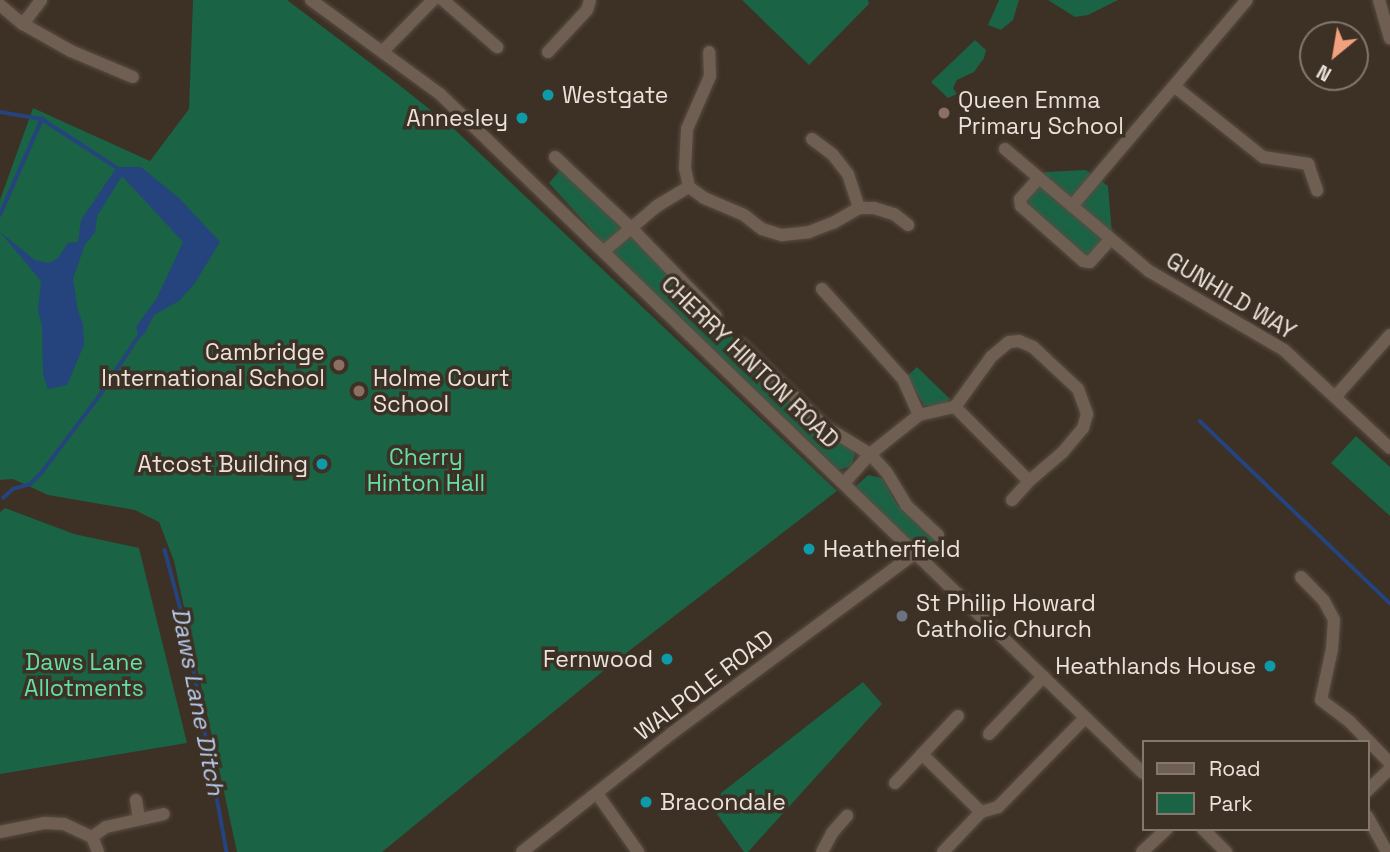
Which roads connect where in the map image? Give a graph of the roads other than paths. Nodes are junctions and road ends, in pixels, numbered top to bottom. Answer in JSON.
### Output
{"nodes":[{"id":1,"x":41,"y":0,"type":"edge"},
{"id":2,"x":312,"y":0,"type":"edge"},
{"id":3,"x":433,"y":0,"type":"edge"},
{"id":4,"x":443,"y":0,"type":"edge"},
{"id":5,"x":590,"y":0,"type":"edge"},
{"id":6,"x":1247,"y":0,"type":"edge"},
{"id":7,"x":1379,"y":0,"type":"edge"},
{"id":8,"x":0,"y":5,"type":"edge"},
{"id":9,"x":23,"y":24,"type":"junction"},
{"id":10,"x":1390,"y":37,"type":"edge"},
{"id":11,"x":497,"y":47,"type":"dead end"},
{"id":12,"x":383,"y":51,"type":"junction"},
{"id":13,"x":548,"y":52,"type":"dead end"},
{"id":14,"x":709,"y":52,"type":"dead end"},
{"id":15,"x":133,"y":78,"type":"dead end"},
{"id":16,"x":1174,"y":86,"type":"junction"},
{"id":17,"x":812,"y":139,"type":"dead end"},
{"id":18,"x":1005,"y":149,"type":"dead end"},
{"id":19,"x":555,"y":157,"type":"dead end"},
{"id":20,"x":1039,"y":178,"type":"junction"},
{"id":21,"x":689,"y":187,"type":"junction"},
{"id":22,"x":1317,"y":190,"type":"dead end"},
{"id":23,"x":1072,"y":206,"type":"junction"},
{"id":24,"x":859,"y":208,"type":"junction"},
{"id":25,"x":908,"y":225,"type":"dead end"},
{"id":26,"x":631,"y":228,"type":"junction"},
{"id":27,"x":1110,"y":240,"type":"junction"},
{"id":28,"x":604,"y":251,"type":"junction"},
{"id":29,"x":822,"y":289,"type":"dead end"},
{"id":30,"x":716,"y":316,"type":"dead end"},
{"id":31,"x":1390,"y":335,"type":"edge"},
{"id":32,"x":741,"y":344,"type":"dead end"},
{"id":33,"x":1335,"y":397,"type":"junction"},
{"id":34,"x":955,"y":407,"type":"junction"},
{"id":35,"x":919,"y":415,"type":"junction"},
{"id":36,"x":1390,"y":448,"type":"edge"},
{"id":37,"x":870,"y":454,"type":"junction"},
{"id":38,"x":1030,"y":481,"type":"junction"},
{"id":39,"x":844,"y":483,"type":"junction"},
{"id":40,"x":1012,"y":500,"type":"dead end"},
{"id":41,"x":939,"y":535,"type":"dead end"},
{"id":42,"x":914,"y":554,"type":"junction"},
{"id":43,"x":1301,"y":577,"type":"dead end"},
{"id":44,"x":1043,"y":677,"type":"junction"},
{"id":45,"x":958,"y":716,"type":"dead end"},
{"id":46,"x":1085,"y":718,"type":"junction"},
{"id":47,"x":989,"y":734,"type":"dead end"},
{"id":48,"x":1368,"y":740,"type":"edge"},
{"id":49,"x":1369,"y":741,"type":"edge"},
{"id":50,"x":922,"y":754,"type":"junction"},
{"id":51,"x":1390,"y":763,"type":"edge"},
{"id":52,"x":1390,"y":769,"type":"edge"},
{"id":53,"x":1142,"y":772,"type":"edge"},
{"id":54,"x":895,"y":783,"type":"dead end"},
{"id":55,"x":1369,"y":789,"type":"edge"},
{"id":56,"x":598,"y":794,"type":"junction"},
{"id":57,"x":136,"y":800,"type":"dead end"},
{"id":58,"x":981,"y":812,"type":"junction"},
{"id":59,"x":164,"y":814,"type":"dead end"},
{"id":60,"x":848,"y":816,"type":"dead end"},
{"id":61,"x":139,"y":818,"type":"junction"},
{"id":62,"x":1369,"y":820,"type":"edge"},
{"id":63,"x":1165,"y":831,"type":"edge"},
{"id":64,"x":1205,"y":831,"type":"edge"},
{"id":65,"x":0,"y":832,"type":"edge"},
{"id":66,"x":92,"y":837,"type":"junction"},
{"id":67,"x":98,"y":852,"type":"edge"},
{"id":68,"x":522,"y":852,"type":"edge"},
{"id":69,"x":638,"y":852,"type":"edge"},
{"id":70,"x":822,"y":852,"type":"edge"},
{"id":71,"x":943,"y":852,"type":"edge"},
{"id":72,"x":1142,"y":852,"type":"edge"},
{"id":73,"x":1226,"y":852,"type":"edge"},
{"id":74,"x":1387,"y":852,"type":"edge"}],
"edges":[{"from":1,"to":9,"type":"street"},
{"from":2,"to":12,"type":"street","name":"CHERRY HINTON ROAD"},
{"from":3,"to":12,"type":"street"},
{"from":4,"to":11,"type":"street"},
{"from":5,"to":13,"type":"street"},
{"from":6,"to":16,"type":"street"},
{"from":7,"to":10,"type":"street"},
{"from":8,"to":9,"type":"street"},
{"from":9,"to":15,"type":"street"},
{"from":12,"to":28,"type":"street","name":"CHERRY HINTON ROAD"},
{"from":14,"to":21,"type":"street"},
{"from":16,"to":22,"type":"street"},
{"from":16,"to":23,"type":"street"},
{"from":17,"to":24,"type":"street"},
{"from":18,"to":20,"type":"street","name":"GUNHILD WAY"},
{"from":19,"to":26,"type":"street"},
{"from":20,"to":23,"type":"street","name":"GUNHILD WAY"},
{"from":20,"to":27,"type":"street"},
{"from":21,"to":24,"type":"street"},
{"from":21,"to":26,"type":"street"},
{"from":23,"to":27,"type":"street","name":"GUNHILD WAY"},
{"from":24,"to":25,"type":"street"},
{"from":26,"to":28,"type":"street"},
{"from":26,"to":30,"type":"street"},
{"from":27,"to":33,"type":"street","name":"GUNHILD WAY"},
{"from":28,"to":39,"type":"street","name":"CHERRY HINTON ROAD"},
{"from":29,"to":35,"type":"street"},
{"from":31,"to":33,"type":"street"},
{"from":32,"to":37,"type":"street","name":"CHERRY HINTON ROAD"},
{"from":33,"to":36,"type":"street","name":"GUNHILD WAY"},
{"from":34,"to":35,"type":"street"},
{"from":34,"to":38,"type":"street"},
{"from":34,"to":38,"type":"street"},
{"from":35,"to":37,"type":"street"},
{"from":37,"to":39,"type":"street"},
{"from":37,"to":41,"type":"street","name":"CHERRY HINTON ROAD"},
{"from":38,"to":40,"type":"street"},
{"from":39,"to":42,"type":"street","name":"CHERRY HINTON ROAD"},
{"from":42,"to":44,"type":"street","name":"CHERRY HINTON ROAD"},
{"from":42,"to":56,"type":"street","name":"WALPOLE ROAD"},
{"from":43,"to":48,"type":"street"},
{"from":44,"to":46,"type":"street","name":"CHERRY HINTON ROAD"},
{"from":44,"to":47,"type":"street"},
{"from":45,"to":50,"type":"street"},
{"from":46,"to":53,"type":"street","name":"CHERRY HINTON ROAD"},
{"from":46,"to":58,"type":"street"},
{"from":49,"to":51,"type":"street"},
{"from":50,"to":54,"type":"street"},
{"from":50,"to":58,"type":"street"},
{"from":52,"to":55,"type":"street"},
{"from":56,"to":68,"type":"street","name":"WALPOLE ROAD"},
{"from":56,"to":69,"type":"street"},
{"from":57,"to":61,"type":"street"},
{"from":58,"to":71,"type":"street"},
{"from":59,"to":61,"type":"street"},
{"from":60,"to":70,"type":"street"},
{"from":61,"to":66,"type":"street"},
{"from":62,"to":74,"type":"street"},
{"from":63,"to":72,"type":"street"},
{"from":64,"to":73,"type":"street"},
{"from":65,"to":66,"type":"street"},
{"from":66,"to":67,"type":"street"}]}
